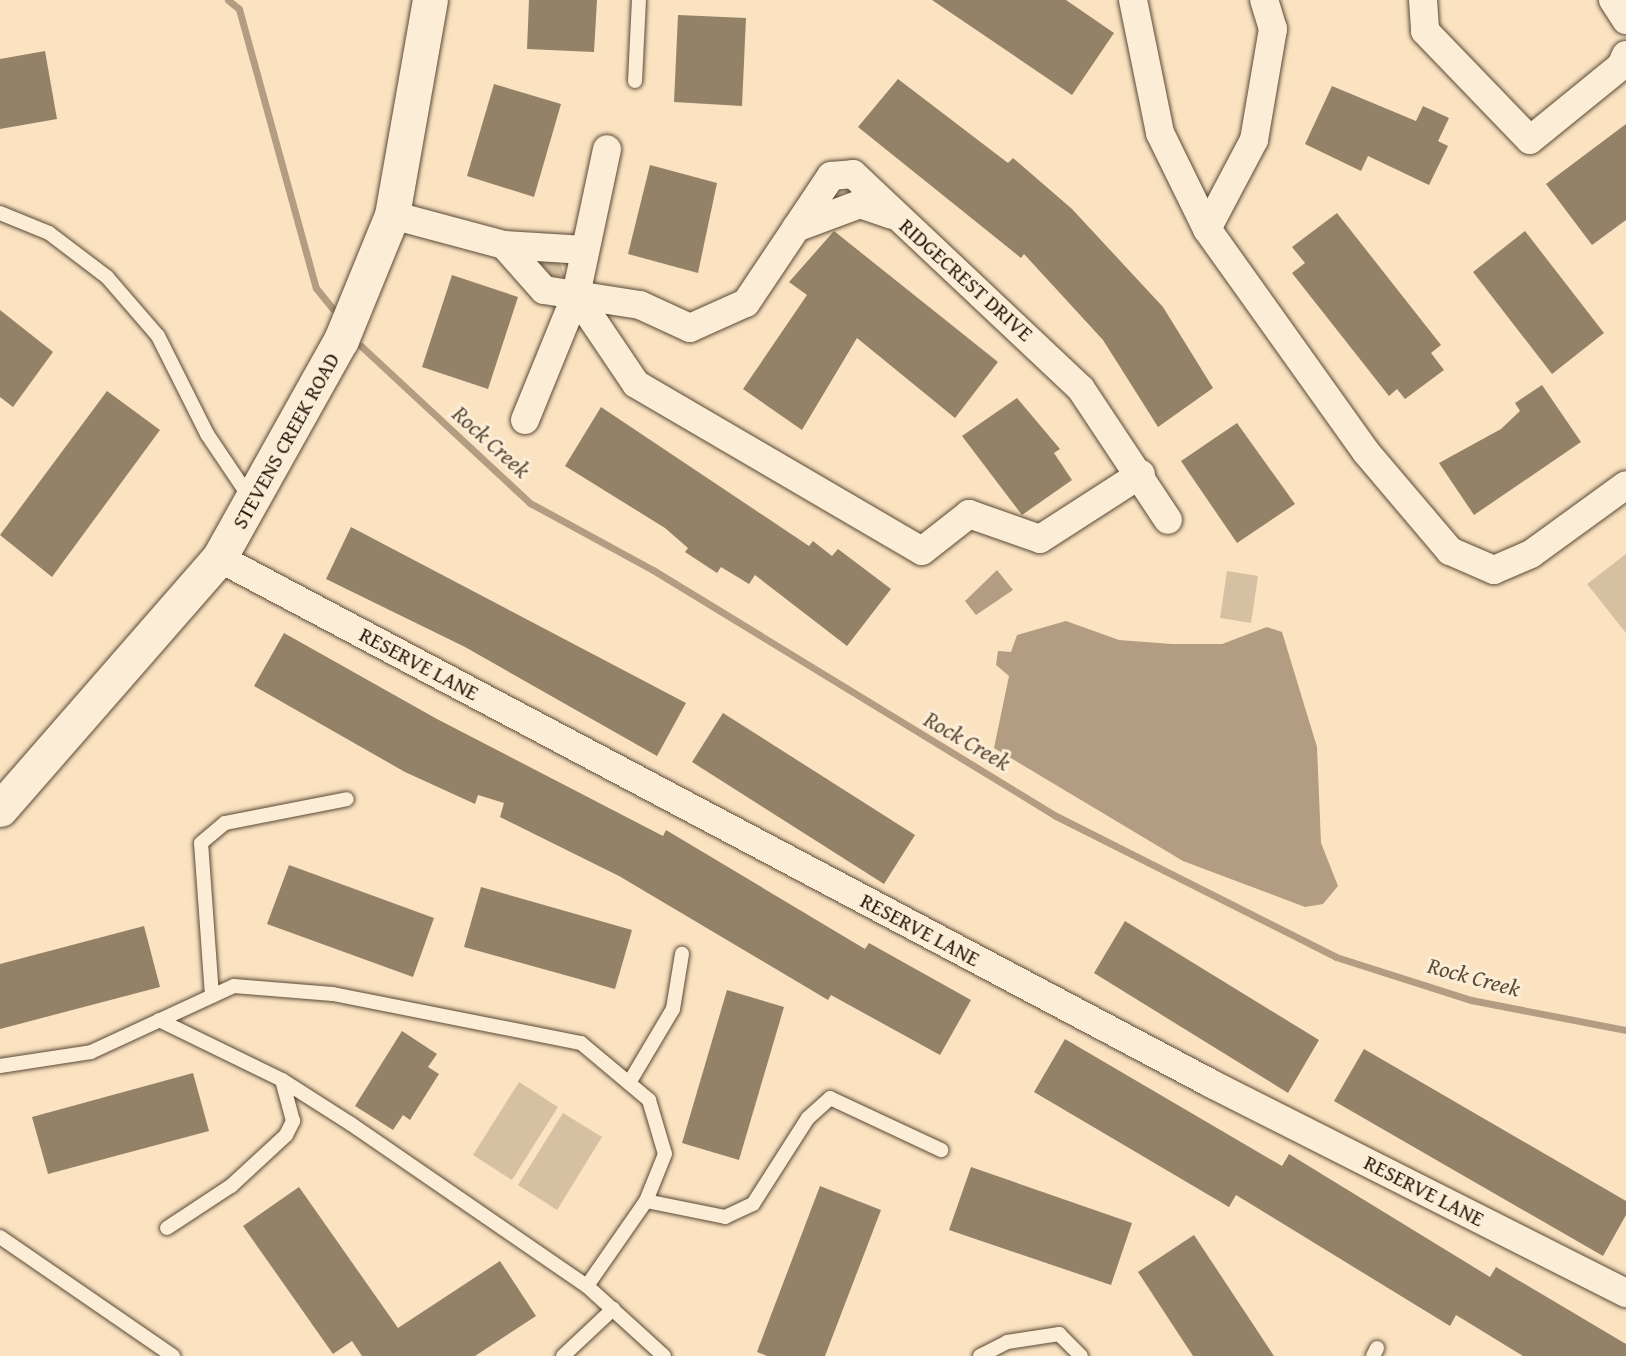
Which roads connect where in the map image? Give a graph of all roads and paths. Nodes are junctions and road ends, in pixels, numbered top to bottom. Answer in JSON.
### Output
{"nodes":[{"id":1,"x":430,"y":0,"type":"edge"},
{"id":2,"x":639,"y":0,"type":"edge"},
{"id":3,"x":1133,"y":0,"type":"edge"},
{"id":4,"x":1264,"y":0,"type":"edge"},
{"id":5,"x":1423,"y":0,"type":"edge"},
{"id":6,"x":1613,"y":0,"type":"edge"},
{"id":7,"x":1626,"y":20,"type":"edge"},
{"id":8,"x":1626,"y":54,"type":"edge"},
{"id":9,"x":635,"y":81,"type":"dead end"},
{"id":10,"x":607,"y":149,"type":"dead end"},
{"id":11,"x":0,"y":213,"type":"edge"},
{"id":12,"x":391,"y":215,"type":"junction"},
{"id":13,"x":1208,"y":229,"type":"junction"},
{"id":14,"x":503,"y":245,"type":"junction"},
{"id":15,"x":585,"y":250,"type":"junction"},
{"id":16,"x":576,"y":295,"type":"junction"},
{"id":17,"x":525,"y":420,"type":"dead end"},
{"id":18,"x":1141,"y":474,"type":"junction"},
{"id":19,"x":1626,"y":485,"type":"edge"},
{"id":20,"x":254,"y":503,"type":"junction"},
{"id":21,"x":1168,"y":520,"type":"dead end"},
{"id":22,"x":219,"y":558,"type":"junction"},
{"id":23,"x":347,"y":799,"type":"dead end"},
{"id":24,"x":0,"y":809,"type":"edge"},
{"id":25,"x":682,"y":954,"type":"dead end"},
{"id":26,"x":212,"y":996,"type":"junction"},
{"id":27,"x":159,"y":1020,"type":"junction"},
{"id":28,"x":0,"y":1066,"type":"edge"},
{"id":29,"x":282,"y":1080,"type":"junction"},
{"id":30,"x":629,"y":1083,"type":"junction"},
{"id":31,"x":940,"y":1150,"type":"dead end"},
{"id":32,"x":646,"y":1201,"type":"junction"},
{"id":33,"x":167,"y":1228,"type":"dead end"},
{"id":34,"x":0,"y":1237,"type":"edge"},
{"id":35,"x":587,"y":1286,"type":"junction"},
{"id":36,"x":1626,"y":1293,"type":"edge"},
{"id":37,"x":613,"y":1309,"type":"junction"},
{"id":38,"x":173,"y":1356,"type":"edge"},
{"id":39,"x":563,"y":1356,"type":"edge"},
{"id":40,"x":664,"y":1356,"type":"edge"},
{"id":41,"x":980,"y":1356,"type":"edge"},
{"id":42,"x":1081,"y":1356,"type":"edge"}],
"edges":[{"from":1,"to":12,"type":"street","name":"STEVENS CREEK ROAD"},
{"from":2,"to":9,"type":"lane"},
{"from":3,"to":13,"type":"street"},
{"from":4,"to":13,"type":"street"},
{"from":5,"to":8,"type":"street"},
{"from":6,"to":7,"type":"street"},
{"from":10,"to":15,"type":"street"},
{"from":11,"to":20,"type":"lane"},
{"from":12,"to":14,"type":"street"},
{"from":12,"to":20,"type":"street","name":"STEVENS CREEK ROAD"},
{"from":13,"to":19,"type":"street"},
{"from":14,"to":15,"type":"street"},
{"from":14,"to":16,"type":"street"},
{"from":15,"to":16,"type":"street"},
{"from":16,"to":17,"type":"street"},
{"from":16,"to":18,"type":"street"},
{"from":16,"to":18,"type":"street","name":"RIDGECREST DRIVE"},
{"from":18,"to":21,"type":"street","name":"RIDGECREST DRIVE"},
{"from":20,"to":22,"type":"street","name":"STEVENS CREEK ROAD"},
{"from":22,"to":24,"type":"street","name":"STEVENS CREEK ROAD"},
{"from":22,"to":36,"type":"street","name":"RESERVE LANE"},
{"from":23,"to":26,"type":"lane"},
{"from":25,"to":30,"type":"lane"},
{"from":26,"to":27,"type":"lane"},
{"from":26,"to":30,"type":"lane"},
{"from":27,"to":28,"type":"lane"},
{"from":27,"to":29,"type":"lane"},
{"from":29,"to":33,"type":"lane"},
{"from":29,"to":35,"type":"lane"},
{"from":30,"to":32,"type":"lane"},
{"from":31,"to":32,"type":"lane"},
{"from":32,"to":35,"type":"lane"},
{"from":34,"to":38,"type":"lane"},
{"from":35,"to":37,"type":"lane"},
{"from":37,"to":39,"type":"lane"},
{"from":37,"to":40,"type":"lane"},
{"from":41,"to":42,"type":"lane"}]}
